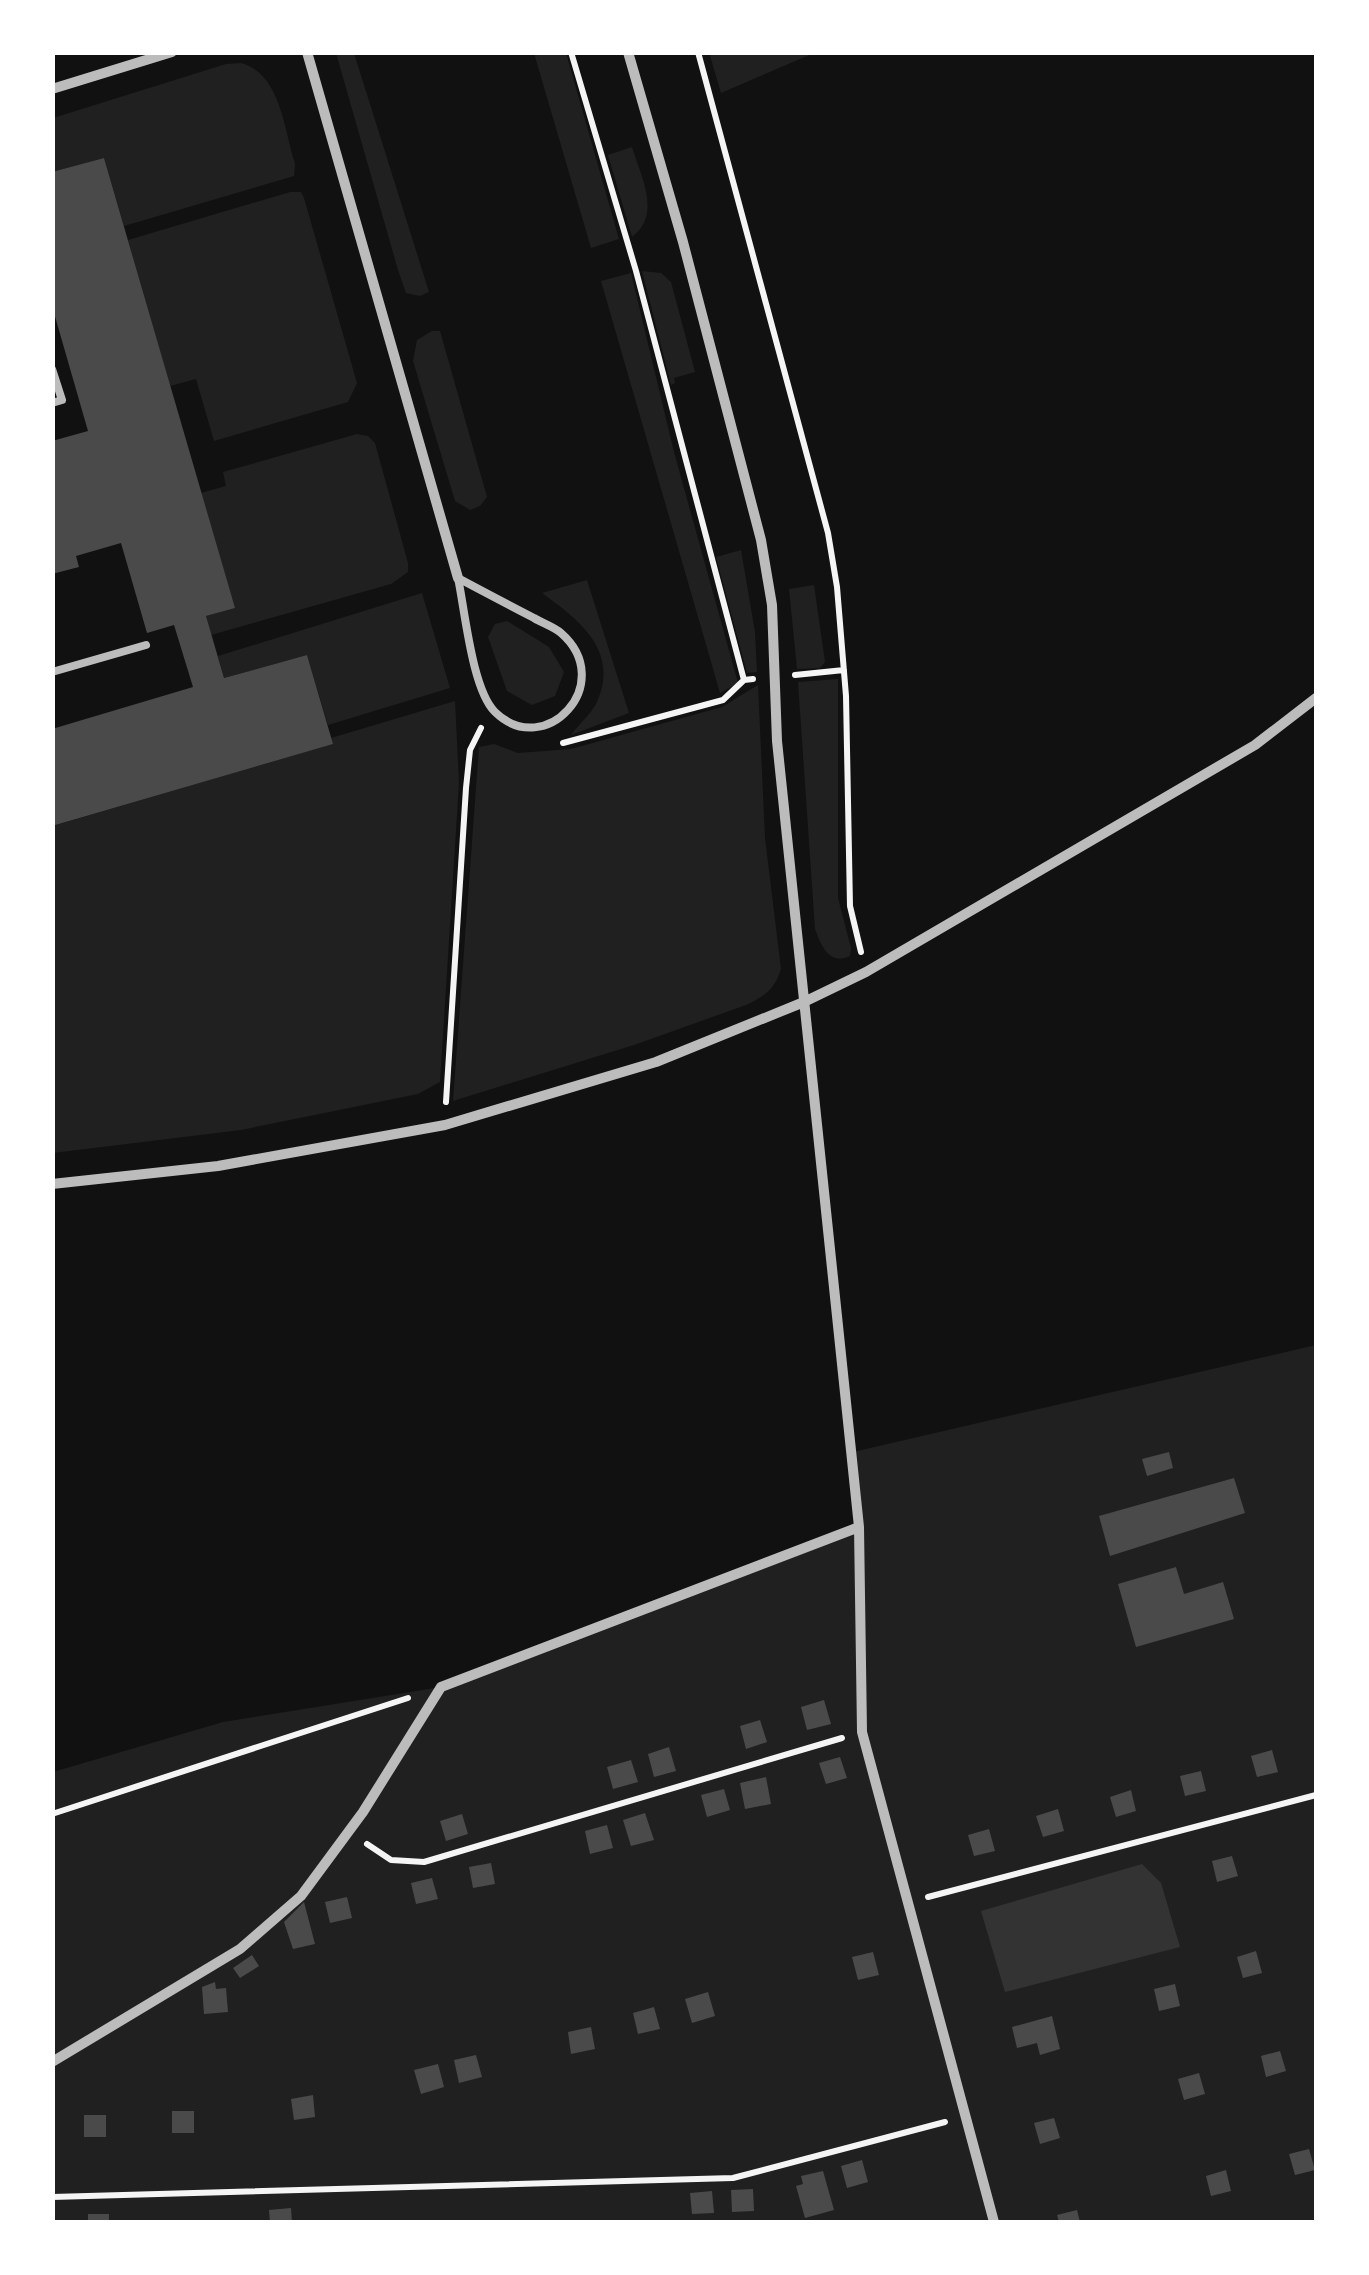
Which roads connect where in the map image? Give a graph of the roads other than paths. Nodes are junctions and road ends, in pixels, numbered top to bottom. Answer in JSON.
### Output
{"nodes":[{"id":1,"x":172,"y":52,"type":"edge"},
{"id":2,"x":307,"y":52,"type":"edge"},
{"id":3,"x":628,"y":52,"type":"edge"},
{"id":4,"x":52,"y":89,"type":"edge"},
{"id":5,"x":52,"y":369,"type":"edge"},
{"id":6,"x":52,"y":403,"type":"edge"},
{"id":7,"x":458,"y":578,"type":"junction"},
{"id":8,"x":146,"y":644,"type":"dead end"},
{"id":9,"x":52,"y":672,"type":"edge"},
{"id":10,"x":1316,"y":698,"type":"edge"},
{"id":11,"x":804,"y":1002,"type":"junction"},
{"id":12,"x":52,"y":1184,"type":"edge"},
{"id":13,"x":859,"y":1527,"type":"junction"},
{"id":14,"x":52,"y":2062,"type":"edge"},
{"id":15,"x":994,"y":2222,"type":"edge"}],
"edges":[{"from":1,"to":4,"type":"street"},
{"from":2,"to":7,"type":"street"},
{"from":3,"to":11,"type":"street"},
{"from":5,"to":6,"type":"lane"},
{"from":7,"to":7,"type":"lane"},
{"from":8,"to":9,"type":"lane"},
{"from":10,"to":11,"type":"street"},
{"from":11,"to":12,"type":"street"},
{"from":11,"to":13,"type":"street"},
{"from":13,"to":14,"type":"street"},
{"from":13,"to":15,"type":"street"}]}
